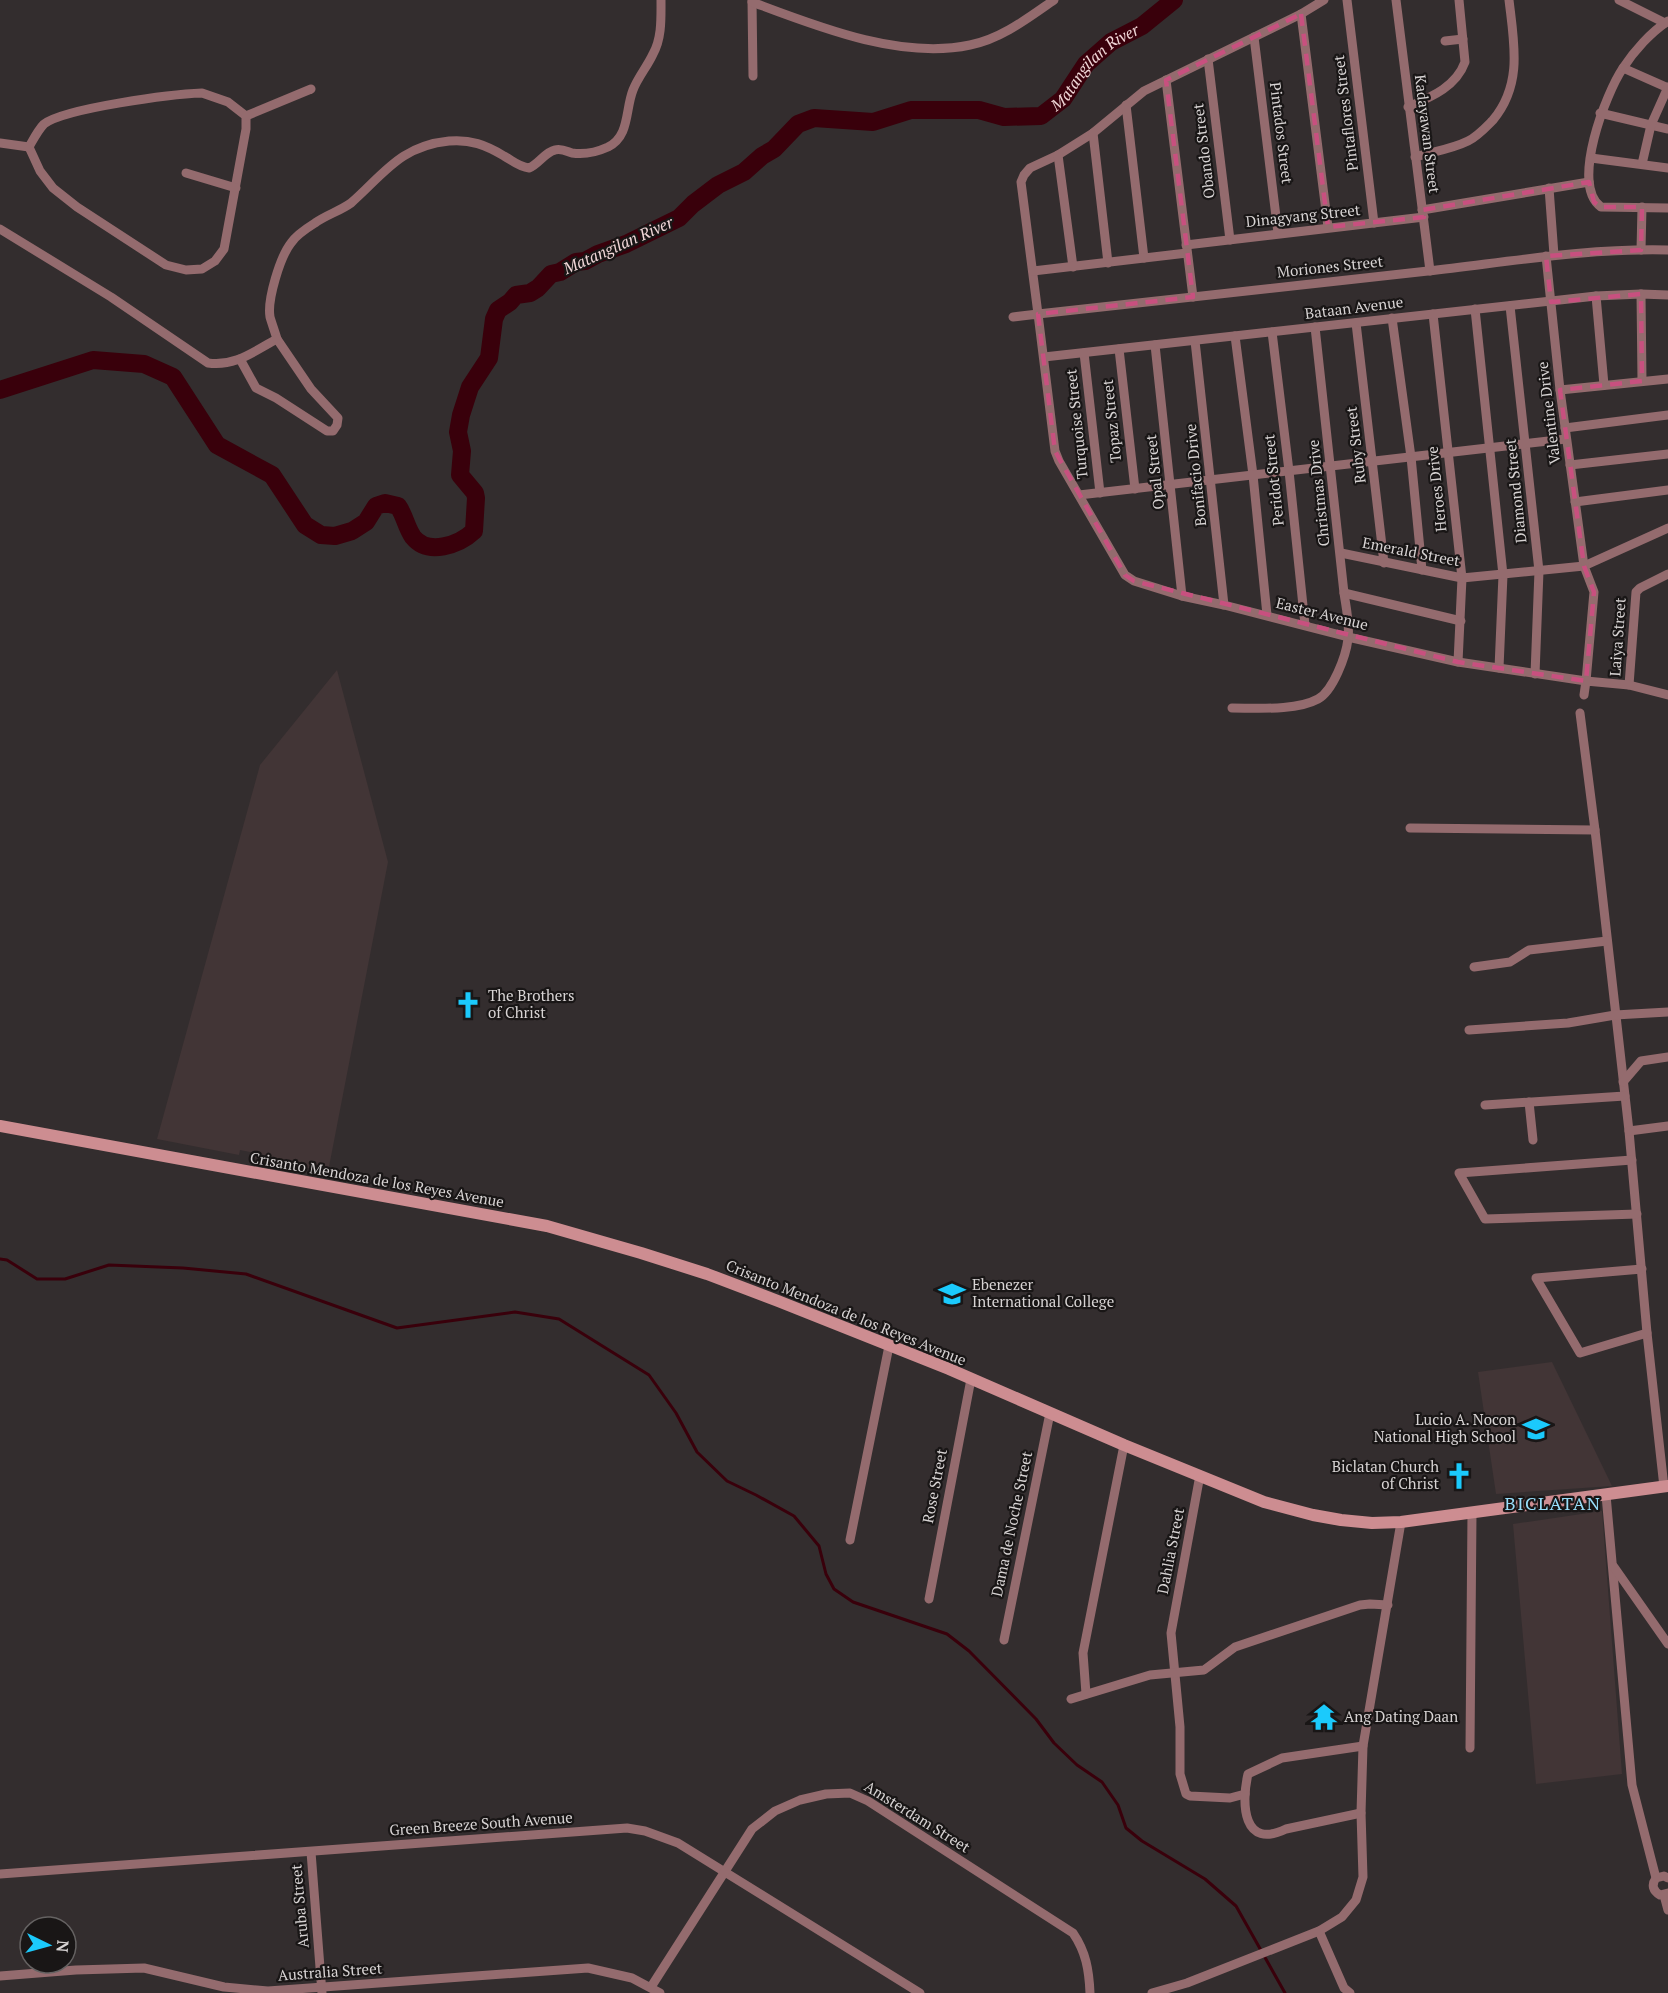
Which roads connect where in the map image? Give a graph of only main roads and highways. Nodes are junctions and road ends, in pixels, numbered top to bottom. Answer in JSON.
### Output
{"nodes":[{"id":1,"x":0,"y":1126,"type":"edge"},
{"id":2,"x":1666,"y":1486,"type":"edge"}],
"edges":[{"from":1,"to":2,"type":"main road","name":"Crisanto Mendoza de los Reyes Avenue"}]}
